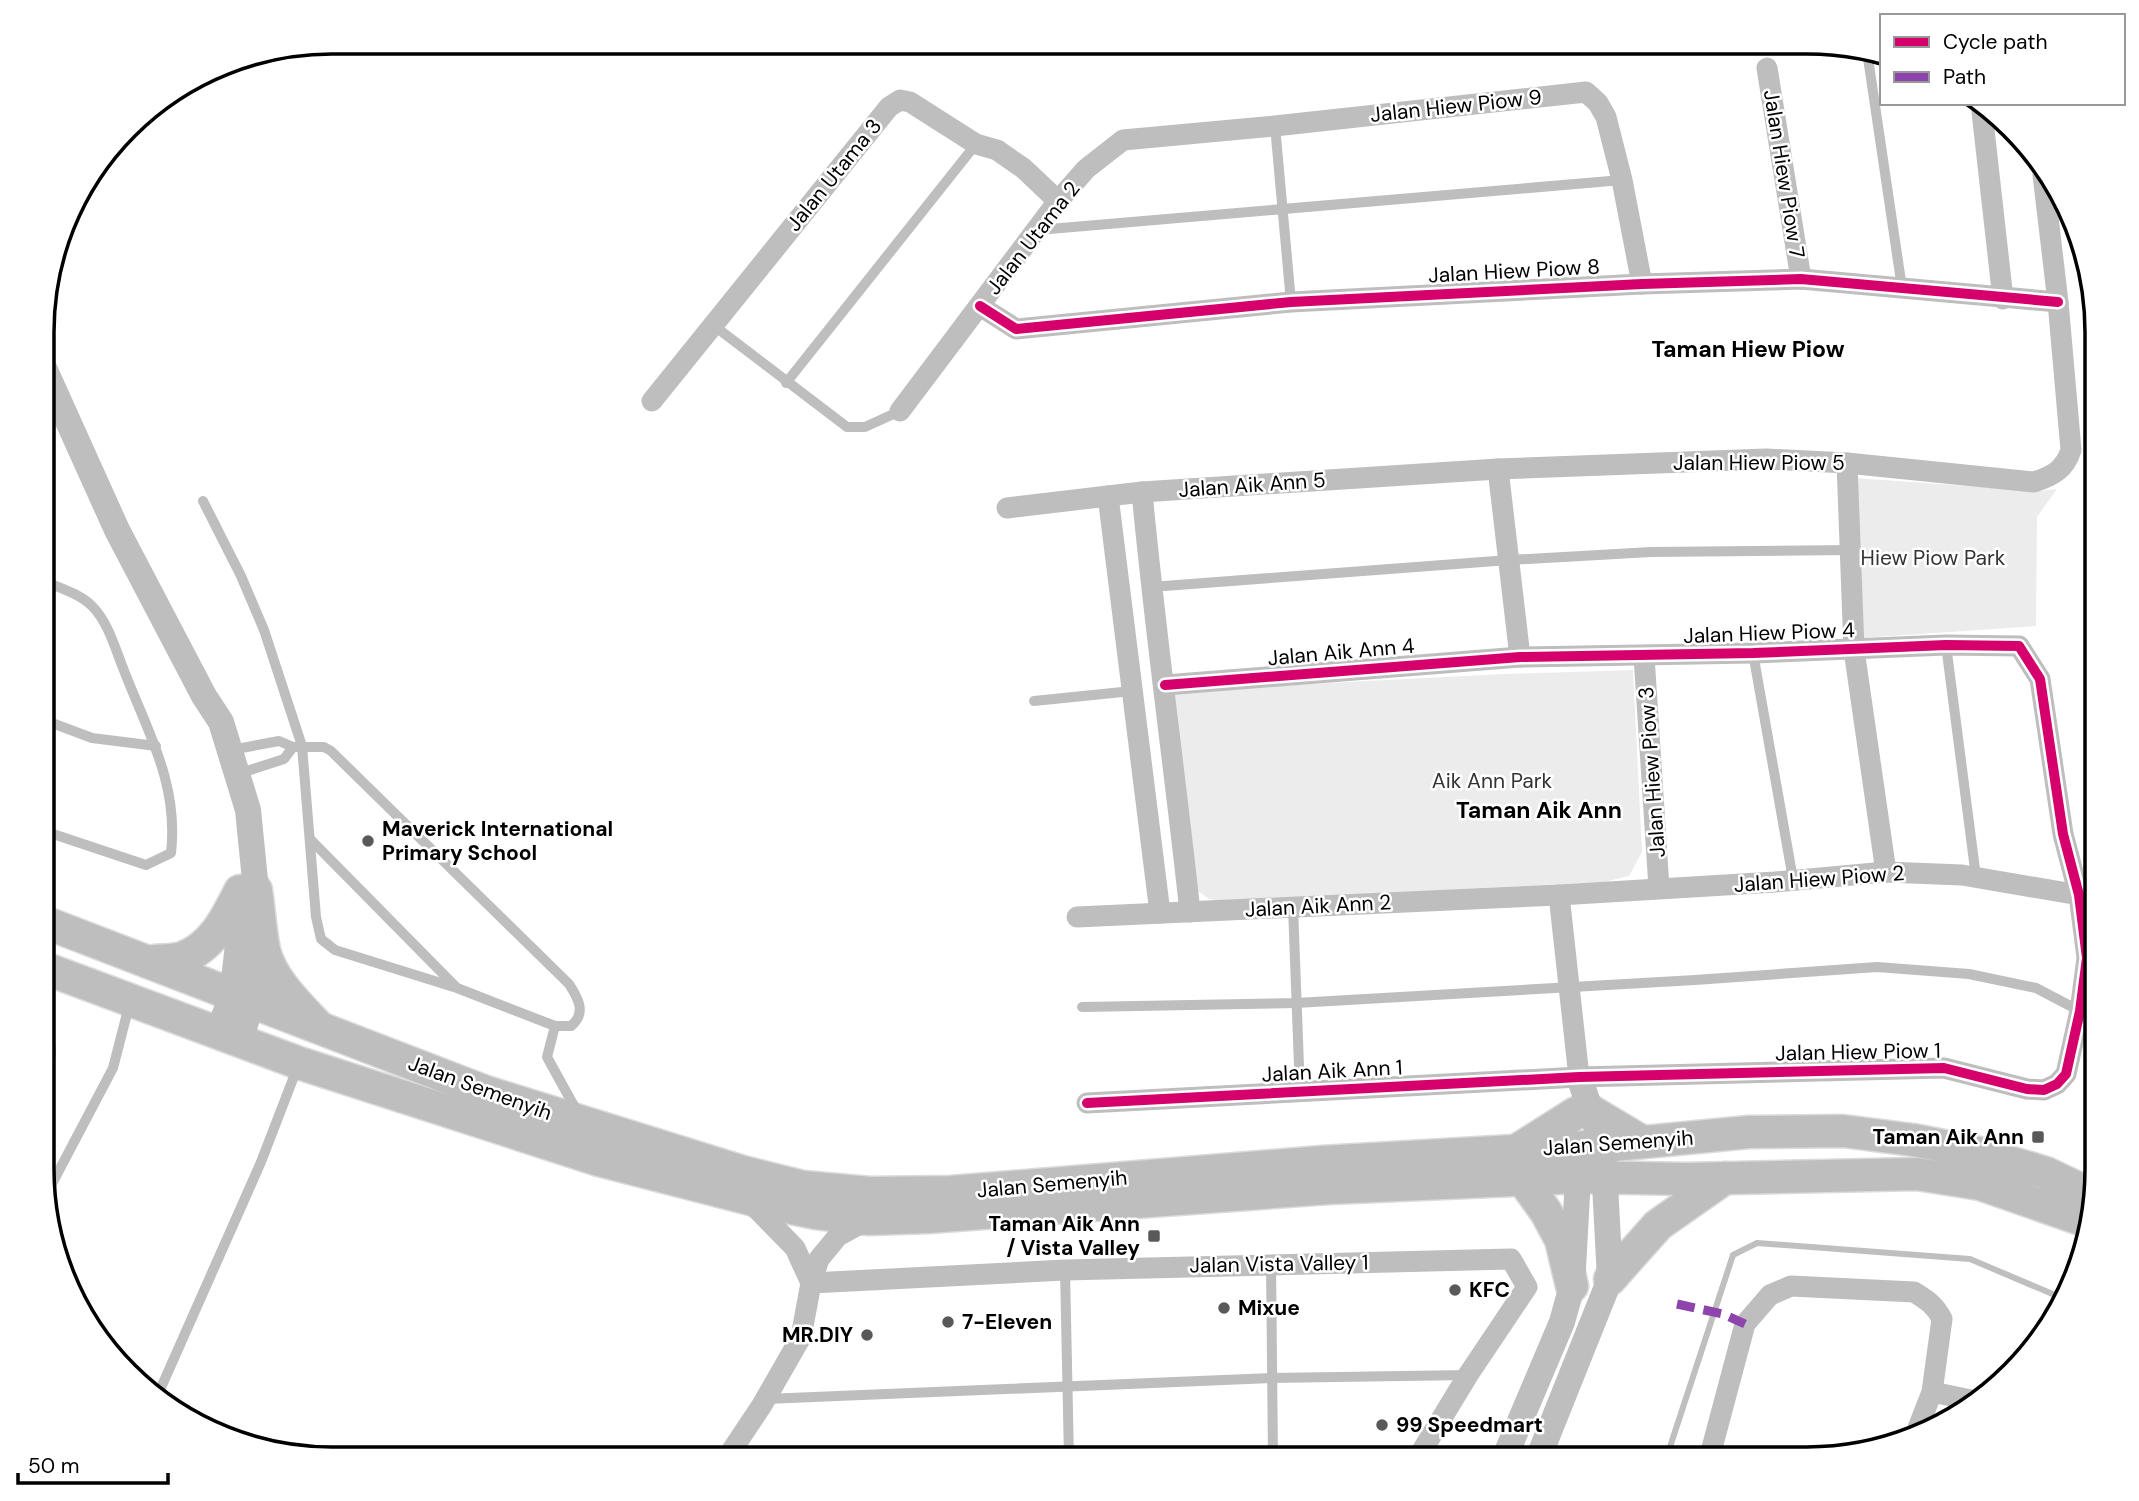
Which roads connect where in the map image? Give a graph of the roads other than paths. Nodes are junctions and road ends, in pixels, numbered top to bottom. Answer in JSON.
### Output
{"nodes":[{"id":1,"x":1869,"y":62,"type":"edge"},
{"id":2,"x":1767,"y":68,"type":"dead end"},
{"id":3,"x":1983,"y":117,"type":"edge"},
{"id":4,"x":1275,"y":126,"type":"junction"},
{"id":5,"x":1123,"y":141,"type":"joint"},
{"id":6,"x":976,"y":144,"type":"junction"},
{"id":7,"x":1622,"y":180,"type":"junction"},
{"id":8,"x":2045,"y":190,"type":"edge"},
{"id":9,"x":1058,"y":201,"type":"junction"},
{"id":10,"x":1284,"y":209,"type":"junction"},
{"id":11,"x":1035,"y":230,"type":"junction"},
{"id":12,"x":1801,"y":279,"type":"junction"},
{"id":13,"x":1643,"y":284,"type":"junction"},
{"id":14,"x":1902,"y":288,"type":"junction"},
{"id":15,"x":2003,"y":299,"type":"junction"},
{"id":16,"x":1291,"y":302,"type":"junction"},
{"id":17,"x":2057,"y":302,"type":"junction"},
{"id":18,"x":980,"y":306,"type":"junction"},
{"id":19,"x":713,"y":326,"type":"junction"},
{"id":20,"x":786,"y":383,"type":"junction"},
{"id":21,"x":54,"y":390,"type":"edge"},
{"id":22,"x":652,"y":401,"type":"dead end"},
{"id":23,"x":900,"y":411,"type":"joint"},
{"id":24,"x":1847,"y":463,"type":"junction"},
{"id":25,"x":1498,"y":469,"type":"junction"},
{"id":26,"x":1143,"y":492,"type":"junction"},
{"id":27,"x":1108,"y":496,"type":"junction"},
{"id":28,"x":203,"y":501,"type":"dead end"},
{"id":29,"x":1007,"y":508,"type":"dead end"},
{"id":30,"x":1850,"y":550,"type":"junction"},
{"id":31,"x":1509,"y":560,"type":"junction"},
{"id":32,"x":54,"y":586,"type":"edge"},
{"id":33,"x":1151,"y":587,"type":"junction"},
{"id":34,"x":1945,"y":645,"type":"junction"},
{"id":35,"x":2019,"y":646,"type":"joint"},
{"id":36,"x":1854,"y":650,"type":"junction"},
{"id":37,"x":1753,"y":653,"type":"junction"},
{"id":38,"x":1644,"y":656,"type":"junction"},
{"id":39,"x":1520,"y":657,"type":"junction"},
{"id":40,"x":1165,"y":685,"type":"junction"},
{"id":41,"x":1132,"y":691,"type":"junction"},
{"id":42,"x":204,"y":696,"type":"junction"},
{"id":43,"x":1034,"y":701,"type":"dead end"},
{"id":44,"x":54,"y":724,"type":"edge"},
{"id":45,"x":156,"y":746,"type":"junction"},
{"id":46,"x":298,"y":746,"type":"junction"},
{"id":47,"x":234,"y":762,"type":"junction"},
{"id":48,"x":54,"y":834,"type":"edge"},
{"id":49,"x":310,"y":839,"type":"junction"},
{"id":50,"x":1886,"y":872,"type":"junction"},
{"id":51,"x":1976,"y":877,"type":"junction"},
{"id":52,"x":1793,"y":879,"type":"junction"},
{"id":53,"x":1659,"y":888,"type":"junction"},
{"id":54,"x":248,"y":891,"type":"junction"},
{"id":55,"x":1559,"y":895,"type":"junction"},
{"id":56,"x":2078,"y":895,"type":"junction"},
{"id":57,"x":1293,"y":906,"type":"junction"},
{"id":58,"x":1191,"y":912,"type":"junction"},
{"id":59,"x":1160,"y":913,"type":"junction"},
{"id":60,"x":1077,"y":916,"type":"dead end"},
{"id":61,"x":54,"y":926,"type":"edge"},
{"id":62,"x":2085,"y":944,"type":"edge"},
{"id":63,"x":146,"y":962,"type":"junction"},
{"id":64,"x":54,"y":972,"type":"edge"},
{"id":65,"x":2085,"y":973,"type":"edge"},
{"id":66,"x":1569,"y":986,"type":"junction"},
{"id":67,"x":457,"y":988,"type":"junction"},
{"id":68,"x":130,"y":999,"type":"junction"},
{"id":69,"x":242,"y":1000,"type":"junction"},
{"id":70,"x":1296,"y":1003,"type":"junction"},
{"id":71,"x":1082,"y":1007,"type":"dead end"},
{"id":72,"x":2080,"y":1011,"type":"junction"},
{"id":73,"x":555,"y":1026,"type":"junction"},
{"id":74,"x":322,"y":1030,"type":"junction"},
{"id":75,"x":229,"y":1036,"type":"junction"},
{"id":76,"x":299,"y":1063,"type":"junction"},
{"id":77,"x":1579,"y":1077,"type":"junction"},
{"id":78,"x":1300,"y":1092,"type":"junction"},
{"id":79,"x":1087,"y":1102,"type":"dead end"},
{"id":80,"x":1583,"y":1111,"type":"junction"},
{"id":81,"x":584,"y":1124,"type":"junction"},
{"id":82,"x":1641,"y":1141,"type":"junction"},
{"id":83,"x":1592,"y":1162,"type":"junction"},
{"id":84,"x":1521,"y":1165,"type":"junction"},
{"id":85,"x":55,"y":1177,"type":"edge"},
{"id":86,"x":1726,"y":1178,"type":"junction"},
{"id":87,"x":2084,"y":1191,"type":"edge"},
{"id":88,"x":746,"y":1198,"type":"junction"},
{"id":89,"x":2080,"y":1218,"type":"edge"},
{"id":90,"x":869,"y":1219,"type":"junction"},
{"id":91,"x":1271,"y":1263,"type":"junction"},
{"id":92,"x":1065,"y":1270,"type":"junction"},
{"id":93,"x":1610,"y":1279,"type":"junction"},
{"id":94,"x":811,"y":1283,"type":"junction"},
{"id":95,"x":1572,"y":1286,"type":"junction"},
{"id":96,"x":1468,"y":1375,"type":"junction"},
{"id":97,"x":1272,"y":1378,"type":"junction"},
{"id":98,"x":161,"y":1388,"type":"edge"},
{"id":99,"x":1068,"y":1388,"type":"junction"},
{"id":100,"x":1932,"y":1392,"type":"junction"},
{"id":101,"x":1963,"y":1398,"type":"edge"},
{"id":102,"x":766,"y":1399,"type":"junction"},
{"id":103,"x":1920,"y":1422,"type":"edge"},
{"id":104,"x":734,"y":1447,"type":"edge"},
{"id":105,"x":1069,"y":1447,"type":"edge"},
{"id":106,"x":1273,"y":1447,"type":"edge"},
{"id":107,"x":1424,"y":1447,"type":"edge"},
{"id":108,"x":1508,"y":1447,"type":"edge"},
{"id":109,"x":1543,"y":1447,"type":"edge"},
{"id":110,"x":1717,"y":1447,"type":"edge"}],
"edges":[{"from":1,"to":14,"type":"lane"},
{"from":2,"to":12,"type":"street","name":"Jalan Hiew Piow 7"},
{"from":3,"to":15,"type":"street"},
{"from":4,"to":5,"type":"street","name":"Jalan Hiew Piow 9"},
{"from":4,"to":7,"type":"street","name":"Jalan Hiew Piow 9"},
{"from":4,"to":10,"type":"lane"},
{"from":5,"to":9,"type":"street","name":"Jalan Utama 2"},
{"from":6,"to":9,"type":"street","name":"Jalan Utama 3"},
{"from":6,"to":19,"type":"street","name":"Jalan Utama 3"},
{"from":6,"to":20,"type":"lane"},
{"from":7,"to":10,"type":"lane"},
{"from":7,"to":13,"type":"street","name":"Jalan Hiew Piow 9"},
{"from":8,"to":17,"type":"street"},
{"from":9,"to":11,"type":"street","name":"Jalan Utama 2"},
{"from":10,"to":11,"type":"lane"},
{"from":10,"to":16,"type":"lane"},
{"from":11,"to":18,"type":"street","name":"Jalan Utama 2"},
{"from":12,"to":13,"type":"street","name":"Jalan Hiew Piow 8"},
{"from":12,"to":14,"type":"street","name":"Jalan Hiew Piow 8"},
{"from":13,"to":16,"type":"street","name":"Jalan Hiew Piow 8"},
{"from":14,"to":15,"type":"street","name":"Jalan Hiew Piow 8"},
{"from":15,"to":17,"type":"street","name":"Jalan Hiew Piow 8"},
{"from":16,"to":18,"type":"street","name":"Jalan Hiew Piow 8"},
{"from":17,"to":24,"type":"street","name":"Jalan Hiew Piow 5"},
{"from":18,"to":23,"type":"street","name":"Jalan Utama 2"},
{"from":19,"to":20,"type":"lane"},
{"from":19,"to":22,"type":"street","name":"Jalan Utama 3"},
{"from":20,"to":23,"type":"lane"},
{"from":21,"to":42,"type":"street"},
{"from":24,"to":25,"type":"street","name":"Jalan Hiew Piow 5"},
{"from":24,"to":30,"type":"street"},
{"from":25,"to":26,"type":"street","name":"Jalan Aik Ann 5"},
{"from":25,"to":31,"type":"street"},
{"from":26,"to":27,"type":"street","name":"Jalan Aik Ann 5"},
{"from":26,"to":33,"type":"street"},
{"from":27,"to":29,"type":"street","name":"Jalan Aik Ann 5"},
{"from":27,"to":41,"type":"street"},
{"from":28,"to":46,"type":"lane"},
{"from":30,"to":31,"type":"lane"},
{"from":30,"to":36,"type":"street"},
{"from":31,"to":33,"type":"lane"},
{"from":31,"to":39,"type":"street"},
{"from":32,"to":45,"type":"lane"},
{"from":33,"to":40,"type":"street"},
{"from":34,"to":35,"type":"street","name":"Jalan Hiew Piow 4"},
{"from":34,"to":36,"type":"street","name":"Jalan Hiew Piow 4"},
{"from":34,"to":51,"type":"lane"},
{"from":35,"to":56,"type":"street","name":"Jalan Hiew Piow 1"},
{"from":36,"to":37,"type":"street","name":"Jalan Hiew Piow 4"},
{"from":36,"to":50,"type":"street"},
{"from":37,"to":38,"type":"street","name":"Jalan Hiew Piow 4"},
{"from":37,"to":52,"type":"lane"},
{"from":38,"to":39,"type":"street","name":"Jalan Hiew Piow 4"},
{"from":38,"to":53,"type":"street","name":"Jalan Hiew Piow 3"},
{"from":39,"to":40,"type":"street","name":"Jalan Aik Ann 4"},
{"from":40,"to":58,"type":"street"},
{"from":41,"to":43,"type":"lane"},
{"from":41,"to":59,"type":"street"},
{"from":42,"to":47,"type":"street"},
{"from":42,"to":54,"type":"street"},
{"from":44,"to":45,"type":"lane"},
{"from":45,"to":48,"type":"lane"},
{"from":46,"to":47,"type":"lane"},
{"from":46,"to":47,"type":"lane"},
{"from":46,"to":49,"type":"lane"},
{"from":46,"to":73,"type":"lane"},
{"from":47,"to":54,"type":"street"},
{"from":49,"to":67,"type":"lane"},
{"from":49,"to":67,"type":"lane"},
{"from":50,"to":51,"type":"street","name":"Jalan Hiew Piow 2"},
{"from":50,"to":52,"type":"street","name":"Jalan Hiew Piow 2"},
{"from":51,"to":56,"type":"street","name":"Jalan Hiew Piow 2"},
{"from":52,"to":53,"type":"street","name":"Jalan Hiew Piow 2"},
{"from":53,"to":55,"type":"street","name":"Jalan Hiew Piow 2"},
{"from":54,"to":63,"type":"main road"},
{"from":54,"to":69,"type":"street"},
{"from":54,"to":74,"type":"main road"},
{"from":55,"to":57,"type":"street","name":"Jalan Aik Ann 2"},
{"from":55,"to":66,"type":"street"},
{"from":56,"to":62,"type":"street","name":"Jalan Hiew Piow 1"},
{"from":57,"to":58,"type":"street","name":"Jalan Aik Ann 2"},
{"from":57,"to":70,"type":"lane"},
{"from":58,"to":59,"type":"street","name":"Jalan Aik Ann 2"},
{"from":59,"to":60,"type":"street","name":"Jalan Aik Ann 2"},
{"from":61,"to":63,"type":"main road","name":"Jalan Semenyih"},
{"from":63,"to":69,"type":"main road","name":"Jalan Semenyih"},
{"from":64,"to":68,"type":"main road","name":"Jalan Semenyih"},
{"from":65,"to":72,"type":"street","name":"Jalan Hiew Piow 1"},
{"from":66,"to":70,"type":"lane"},
{"from":66,"to":72,"type":"lane"},
{"from":66,"to":77,"type":"street"},
{"from":67,"to":73,"type":"lane"},
{"from":68,"to":75,"type":"main road","name":"Jalan Semenyih"},
{"from":68,"to":85,"type":"lane"},
{"from":69,"to":74,"type":"main road","name":"Jalan Semenyih"},
{"from":69,"to":75,"type":"street"},
{"from":70,"to":71,"type":"lane"},
{"from":70,"to":78,"type":"lane"},
{"from":72,"to":77,"type":"street","name":"Jalan Hiew Piow 1"},
{"from":73,"to":81,"type":"lane"},
{"from":74,"to":81,"type":"main road","name":"Jalan Semenyih"},
{"from":75,"to":76,"type":"main road","name":"Jalan Semenyih"},
{"from":76,"to":88,"type":"main road","name":"Jalan Semenyih"},
{"from":76,"to":98,"type":"lane"},
{"from":77,"to":78,"type":"street","name":"Jalan Aik Ann 1"},
{"from":77,"to":80,"type":"street"},
{"from":78,"to":79,"type":"street","name":"Jalan Aik Ann 1"},
{"from":80,"to":82,"type":"main road"},
{"from":80,"to":83,"type":"street"},
{"from":80,"to":84,"type":"main road"},
{"from":81,"to":84,"type":"main road","name":"Jalan Semenyih"},
{"from":82,"to":83,"type":"main road","name":"Jalan Semenyih"},
{"from":82,"to":87,"type":"main road","name":"Jalan Semenyih"},
{"from":83,"to":84,"type":"main road","name":"Jalan Semenyih"},
{"from":83,"to":86,"type":"main road","name":"Jalan Semenyih"},
{"from":83,"to":93,"type":"street"},
{"from":83,"to":95,"type":"street"},
{"from":84,"to":90,"type":"main road","name":"Jalan Semenyih"},
{"from":84,"to":95,"type":"main road"},
{"from":86,"to":89,"type":"main road","name":"Jalan Semenyih"},
{"from":86,"to":93,"type":"main road"},
{"from":88,"to":90,"type":"main road","name":"Jalan Semenyih"},
{"from":88,"to":94,"type":"street"},
{"from":90,"to":94,"type":"street"},
{"from":91,"to":92,"type":"street","name":"Jalan Vista Valley 1"},
{"from":91,"to":96,"type":"street","name":"Jalan Vista Valley 1"},
{"from":91,"to":97,"type":"lane"},
{"from":92,"to":94,"type":"street","name":"Jalan Vista Valley 1"},
{"from":92,"to":99,"type":"lane"},
{"from":93,"to":109,"type":"street"},
{"from":94,"to":102,"type":"street"},
{"from":95,"to":108,"type":"street"},
{"from":96,"to":97,"type":"lane"},
{"from":96,"to":107,"type":"street","name":"Jalan Vista Valley 1"},
{"from":97,"to":99,"type":"lane"},
{"from":97,"to":106,"type":"lane"},
{"from":99,"to":102,"type":"lane"},
{"from":99,"to":105,"type":"lane"},
{"from":100,"to":101,"type":"street"},
{"from":100,"to":103,"type":"street"},
{"from":100,"to":110,"type":"street"},
{"from":102,"to":104,"type":"street"}]}
